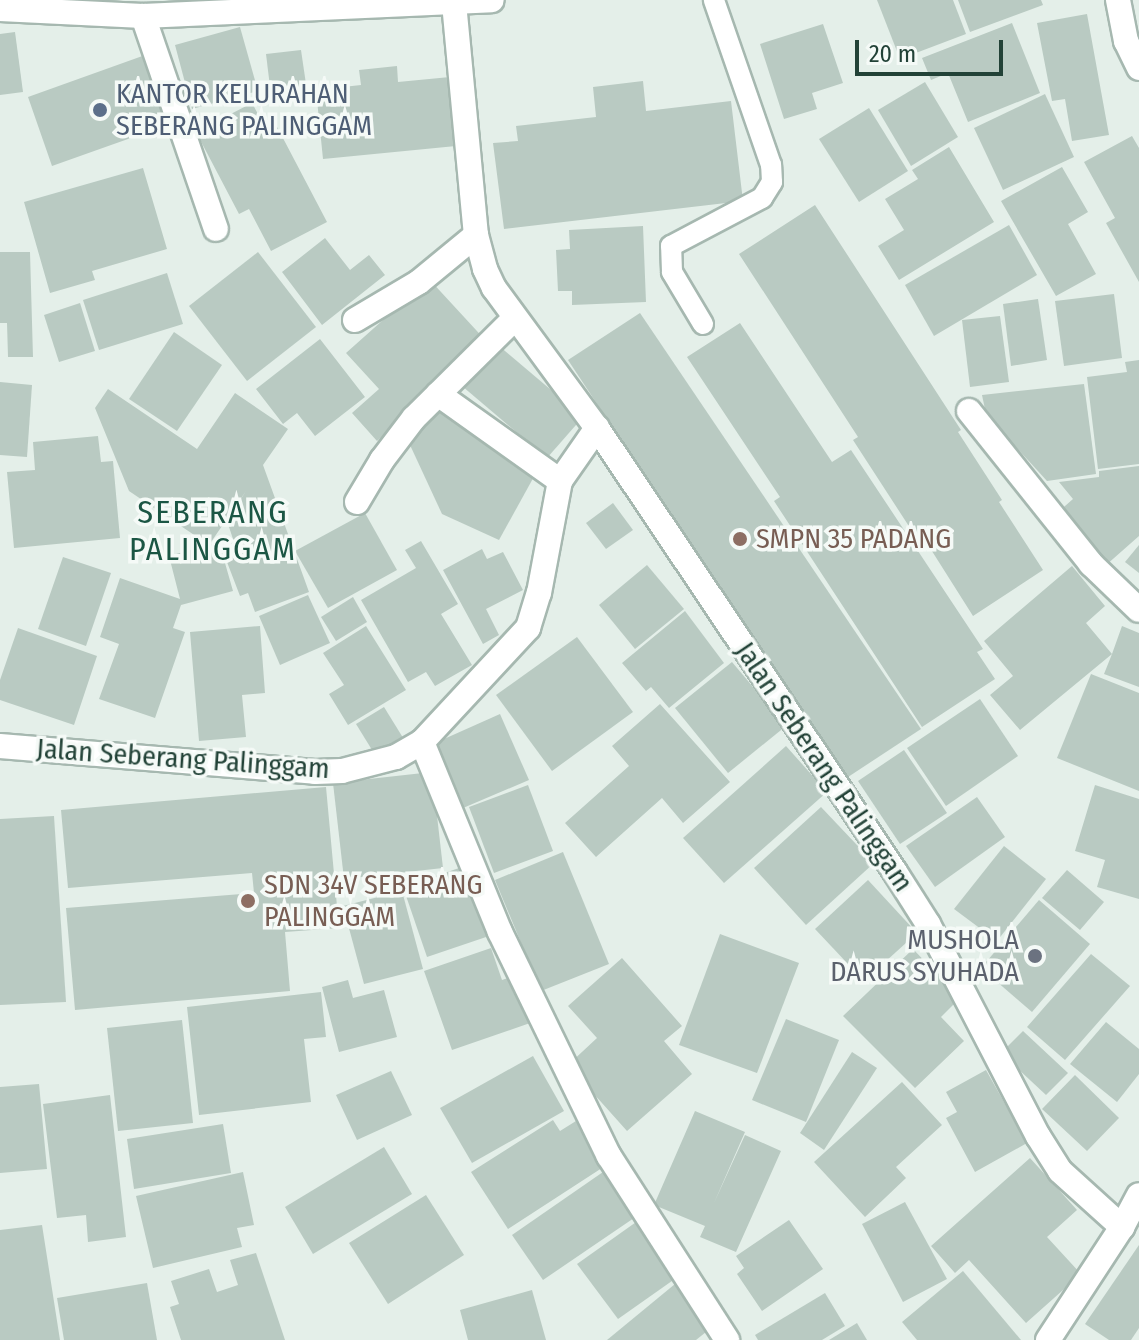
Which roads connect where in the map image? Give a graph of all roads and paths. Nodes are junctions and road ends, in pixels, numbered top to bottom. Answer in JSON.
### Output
{"nodes":[{"id":1,"x":492,"y":0,"type":"edge"},
{"id":2,"x":714,"y":0,"type":"edge"},
{"id":3,"x":1118,"y":0,"type":"edge"},
{"id":4,"x":454,"y":3,"type":"junction"},
{"id":5,"x":0,"y":9,"type":"edge"},
{"id":6,"x":143,"y":16,"type":"junction"},
{"id":7,"x":1139,"y":68,"type":"edge"},
{"id":8,"x":216,"y":229,"type":"dead end"},
{"id":9,"x":476,"y":235,"type":"junction"},
{"id":10,"x":514,"y":319,"type":"junction"},
{"id":11,"x":355,"y":320,"type":"dead end"},
{"id":12,"x":703,"y":324,"type":"dead end"},
{"id":13,"x":438,"y":394,"type":"junction"},
{"id":14,"x":969,"y":411,"type":"dead end"},
{"id":15,"x":597,"y":428,"type":"junction"},
{"id":16,"x":560,"y":481,"type":"junction"},
{"id":17,"x":357,"y":502,"type":"dead end"},
{"id":18,"x":1139,"y":610,"type":"edge"},
{"id":19,"x":422,"y":742,"type":"junction"},
{"id":20,"x":0,"y":746,"type":"edge"},
{"id":21,"x":1139,"y":1195,"type":"edge"},
{"id":22,"x":1122,"y":1227,"type":"junction"},
{"id":23,"x":727,"y":1340,"type":"edge"},
{"id":24,"x":1048,"y":1340,"type":"edge"}],
"edges":[{"from":1,"to":4,"type":"street"},
{"from":2,"to":12,"type":"lane"},
{"from":3,"to":7,"type":"street"},
{"from":4,"to":6,"type":"street"},
{"from":4,"to":9,"type":"street","name":"Jalan Seberang Palinggam"},
{"from":5,"to":6,"type":"street"},
{"from":6,"to":8,"type":"street"},
{"from":9,"to":10,"type":"street","name":"Jalan Seberang Palinggam"},
{"from":9,"to":11,"type":"street"},
{"from":10,"to":13,"type":"street"},
{"from":10,"to":15,"type":"street","name":"Jalan Seberang Palinggam"},
{"from":13,"to":16,"type":"street"},
{"from":13,"to":17,"type":"street"},
{"from":14,"to":18,"type":"street"},
{"from":15,"to":16,"type":"street","name":"Jalan Seberang Palinggam"},
{"from":15,"to":22,"type":"street","name":"Jalan Seberang Palinggam"},
{"from":16,"to":19,"type":"street","name":"Jalan Seberang Palinggam"},
{"from":19,"to":20,"type":"street","name":"Jalan Seberang Palinggam"},
{"from":19,"to":23,"type":"street"},
{"from":21,"to":22,"type":"street"},
{"from":22,"to":24,"type":"street"}]}
